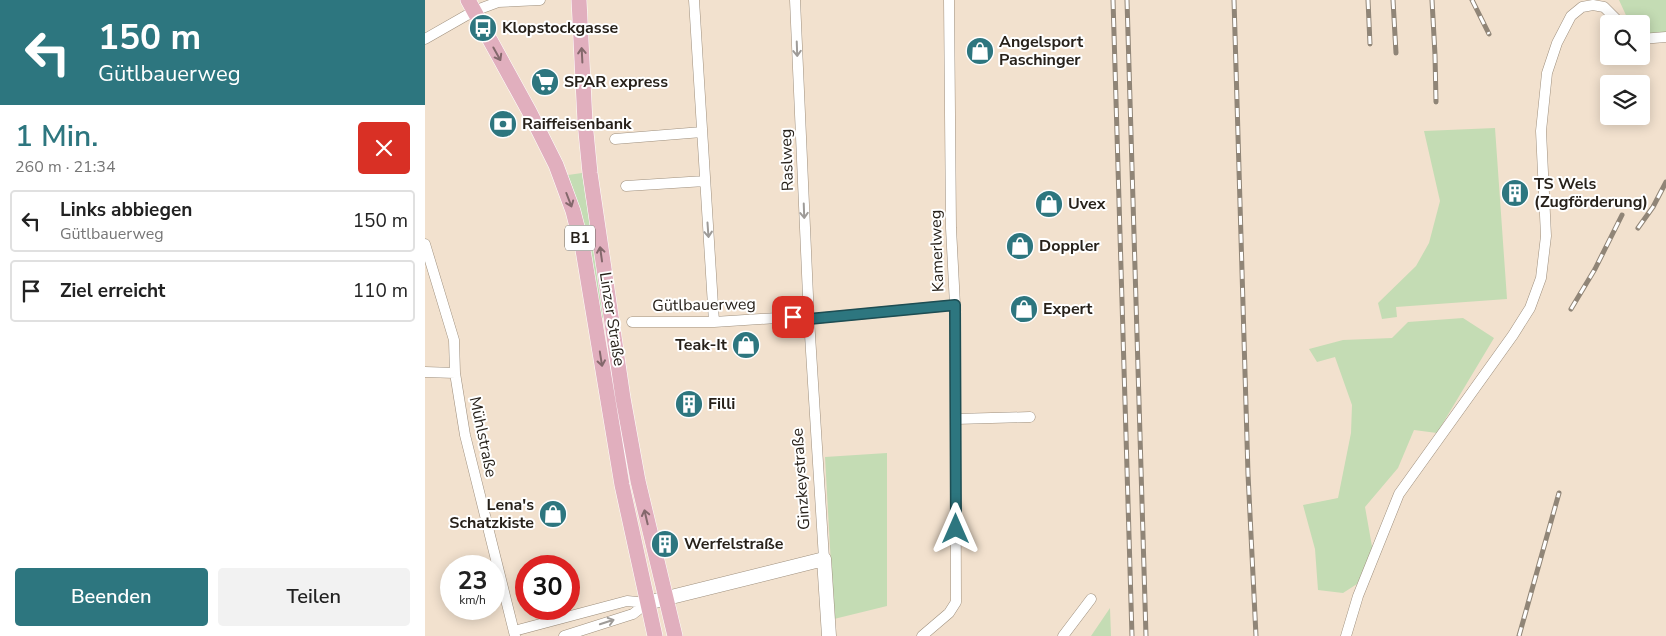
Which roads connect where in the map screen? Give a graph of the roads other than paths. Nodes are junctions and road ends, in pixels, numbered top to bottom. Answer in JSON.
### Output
{"nodes":[{"id":1,"x":540,"y":0,"type":"edge"},
{"id":2,"x":579,"y":0,"type":"edge"},
{"id":3,"x":694,"y":0,"type":"edge"},
{"id":4,"x":795,"y":0,"type":"edge"},
{"id":5,"x":949,"y":0,"type":"edge"},
{"id":6,"x":471,"y":6,"type":"edge"},
{"id":7,"x":1612,"y":15,"type":"edge"},
{"id":8,"x":1666,"y":37,"type":"edge"},
{"id":9,"x":1650,"y":38,"type":"edge"},
{"id":10,"x":425,"y":40,"type":"edge"},
{"id":11,"x":702,"y":132,"type":"junction"},
{"id":12,"x":615,"y":139,"type":"dead end"},
{"id":13,"x":705,"y":181,"type":"junction"},
{"id":14,"x":626,"y":186,"type":"dead end"},
{"id":15,"x":426,"y":247,"type":"edge"},
{"id":16,"x":955,"y":305,"type":"junction"},
{"id":17,"x":809,"y":319,"type":"junction"},
{"id":18,"x":632,"y":322,"type":"dead end"},
{"id":19,"x":714,"y":322,"type":"junction"},
{"id":20,"x":425,"y":372,"type":"edge"},
{"id":21,"x":455,"y":373,"type":"junction"},
{"id":22,"x":1030,"y":417,"type":"dead end"},
{"id":23,"x":956,"y":420,"type":"junction"},
{"id":24,"x":824,"y":558,"type":"junction"},
{"id":25,"x":665,"y":599,"type":"junction"},
{"id":26,"x":1091,"y":599,"type":"dead end"},
{"id":27,"x":647,"y":603,"type":"junction"},
{"id":28,"x":514,"y":633,"type":"edge"},
{"id":29,"x":564,"y":636,"type":"edge"},
{"id":30,"x":655,"y":636,"type":"edge"},
{"id":31,"x":675,"y":636,"type":"edge"},
{"id":32,"x":829,"y":636,"type":"edge"},
{"id":33,"x":922,"y":636,"type":"edge"},
{"id":34,"x":1063,"y":636,"type":"edge"},
{"id":35,"x":1347,"y":636,"type":"edge"}],
"edges":[{"from":1,"to":6,"type":"street"},
{"from":25,"to":2,"type":"main road","name":"Linzer Straße","number":"B1","one_way":true},
{"from":3,"to":11,"type":"street"},
{"from":4,"to":17,"type":"street","name":"Raslweg","one_way":true},
{"from":5,"to":16,"type":"street","name":"Kamerlweg"},
{"from":6,"to":10,"type":"street"},
{"from":6,"to":27,"type":"main road","name":"Linzer Straße","number":"B1","one_way":true},
{"from":7,"to":35,"type":"street"},
{"from":8,"to":9,"type":"street"},
{"from":11,"to":12,"type":"street"},
{"from":11,"to":13,"type":"street"},
{"from":13,"to":14,"type":"street"},
{"from":13,"to":19,"type":"street","one_way":true},
{"from":15,"to":21,"type":"street","name":"Mühlstraße"},
{"from":16,"to":17,"type":"street","name":"Gütlbauerweg"},
{"from":16,"to":23,"type":"street","name":"Kamerlweg"},
{"from":17,"to":19,"type":"street","name":"Gütlbauerweg"},
{"from":17,"to":24,"type":"street","name":"Ginzkeystraße"},
{"from":18,"to":19,"type":"street","name":"Gütlbauerweg"},
{"from":20,"to":21,"type":"street"},
{"from":21,"to":28,"type":"street","name":"Mühlstraße"},
{"from":22,"to":23,"type":"street"},
{"from":23,"to":33,"type":"street","name":"Kamerlweg"},
{"from":24,"to":25,"type":"street"},
{"from":24,"to":32,"type":"street","name":"Ginzkeystraße"},
{"from":25,"to":27,"type":"street"},
{"from":25,"to":31,"type":"main road","name":"Linzer Straße","number":"B1"},
{"from":26,"to":34,"type":"street"},
{"from":27,"to":28,"type":"street"},
{"from":29,"to":27,"type":"street","one_way":true},
{"from":27,"to":30,"type":"main road","name":"Linzer Straße","number":"B1"}]}
